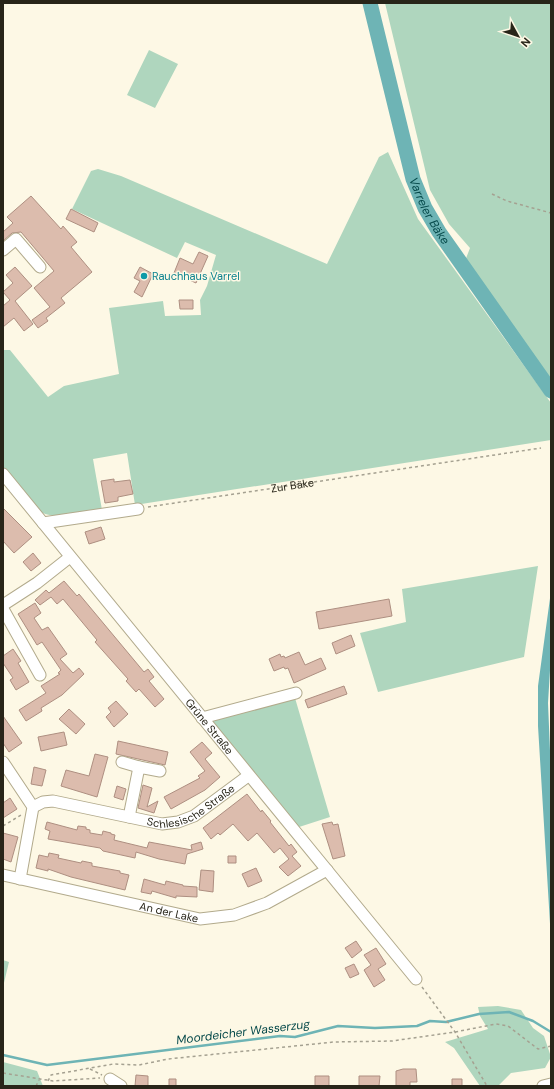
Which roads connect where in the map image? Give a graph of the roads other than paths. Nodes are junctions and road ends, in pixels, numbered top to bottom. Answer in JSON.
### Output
{"nodes":[{"id":1,"x":3,"y":250,"type":"edge"},
{"id":2,"x":40,"y":268,"type":"dead end"},
{"id":3,"x":3,"y":474,"type":"edge"},
{"id":4,"x":138,"y":509,"type":"road end"},
{"id":5,"x":43,"y":523,"type":"junction"},
{"id":6,"x":70,"y":557,"type":"junction"},
{"id":7,"x":3,"y":605,"type":"edge"},
{"id":8,"x":3,"y":609,"type":"edge"},
{"id":9,"x":40,"y":675,"type":"dead end"},
{"id":10,"x":296,"y":693,"type":"dead end"},
{"id":11,"x":202,"y":718,"type":"junction"},
{"id":12,"x":3,"y":762,"type":"edge"},
{"id":13,"x":122,"y":762,"type":"dead end"},
{"id":14,"x":139,"y":767,"type":"junction"},
{"id":15,"x":160,"y":771,"type":"dead end"},
{"id":16,"x":248,"y":776,"type":"junction"},
{"id":17,"x":33,"y":807,"type":"junction"},
{"id":18,"x":128,"y":817,"type":"junction"},
{"id":19,"x":326,"y":870,"type":"junction"},
{"id":20,"x":3,"y":874,"type":"edge"},
{"id":21,"x":20,"y":878,"type":"junction"},
{"id":22,"x":416,"y":979,"type":"road end"},
{"id":23,"x":110,"y":1079,"type":"road end"},
{"id":24,"x":551,"y":1084,"type":"edge"},
{"id":25,"x":121,"y":1086,"type":"edge"},
{"id":26,"x":543,"y":1086,"type":"edge"}],
"edges":[{"from":1,"to":2,"type":"street"},
{"from":3,"to":5,"type":"street","name":"Grüne Straße"},
{"from":4,"to":5,"type":"street"},
{"from":5,"to":6,"type":"street","name":"Grüne Straße"},
{"from":6,"to":7,"type":"street"},
{"from":6,"to":11,"type":"street","name":"Grüne Straße"},
{"from":8,"to":9,"type":"street"},
{"from":10,"to":11,"type":"street"},
{"from":11,"to":16,"type":"street","name":"Grüne Straße"},
{"from":12,"to":17,"type":"street"},
{"from":13,"to":14,"type":"street"},
{"from":14,"to":15,"type":"street"},
{"from":14,"to":18,"type":"street","name":"Schlesische Straße"},
{"from":16,"to":18,"type":"street","name":"Schlesische Straße"},
{"from":16,"to":19,"type":"street","name":"Grüne Straße"},
{"from":17,"to":18,"type":"street","name":"Schlesische Straße"},
{"from":17,"to":21,"type":"street"},
{"from":19,"to":21,"type":"street","name":"An der Lake"},
{"from":19,"to":22,"type":"street","name":"Grüne Straße"},
{"from":20,"to":21,"type":"street","name":"An der Lake"},
{"from":23,"to":25,"type":"street"},
{"from":24,"to":26,"type":"street"}]}
